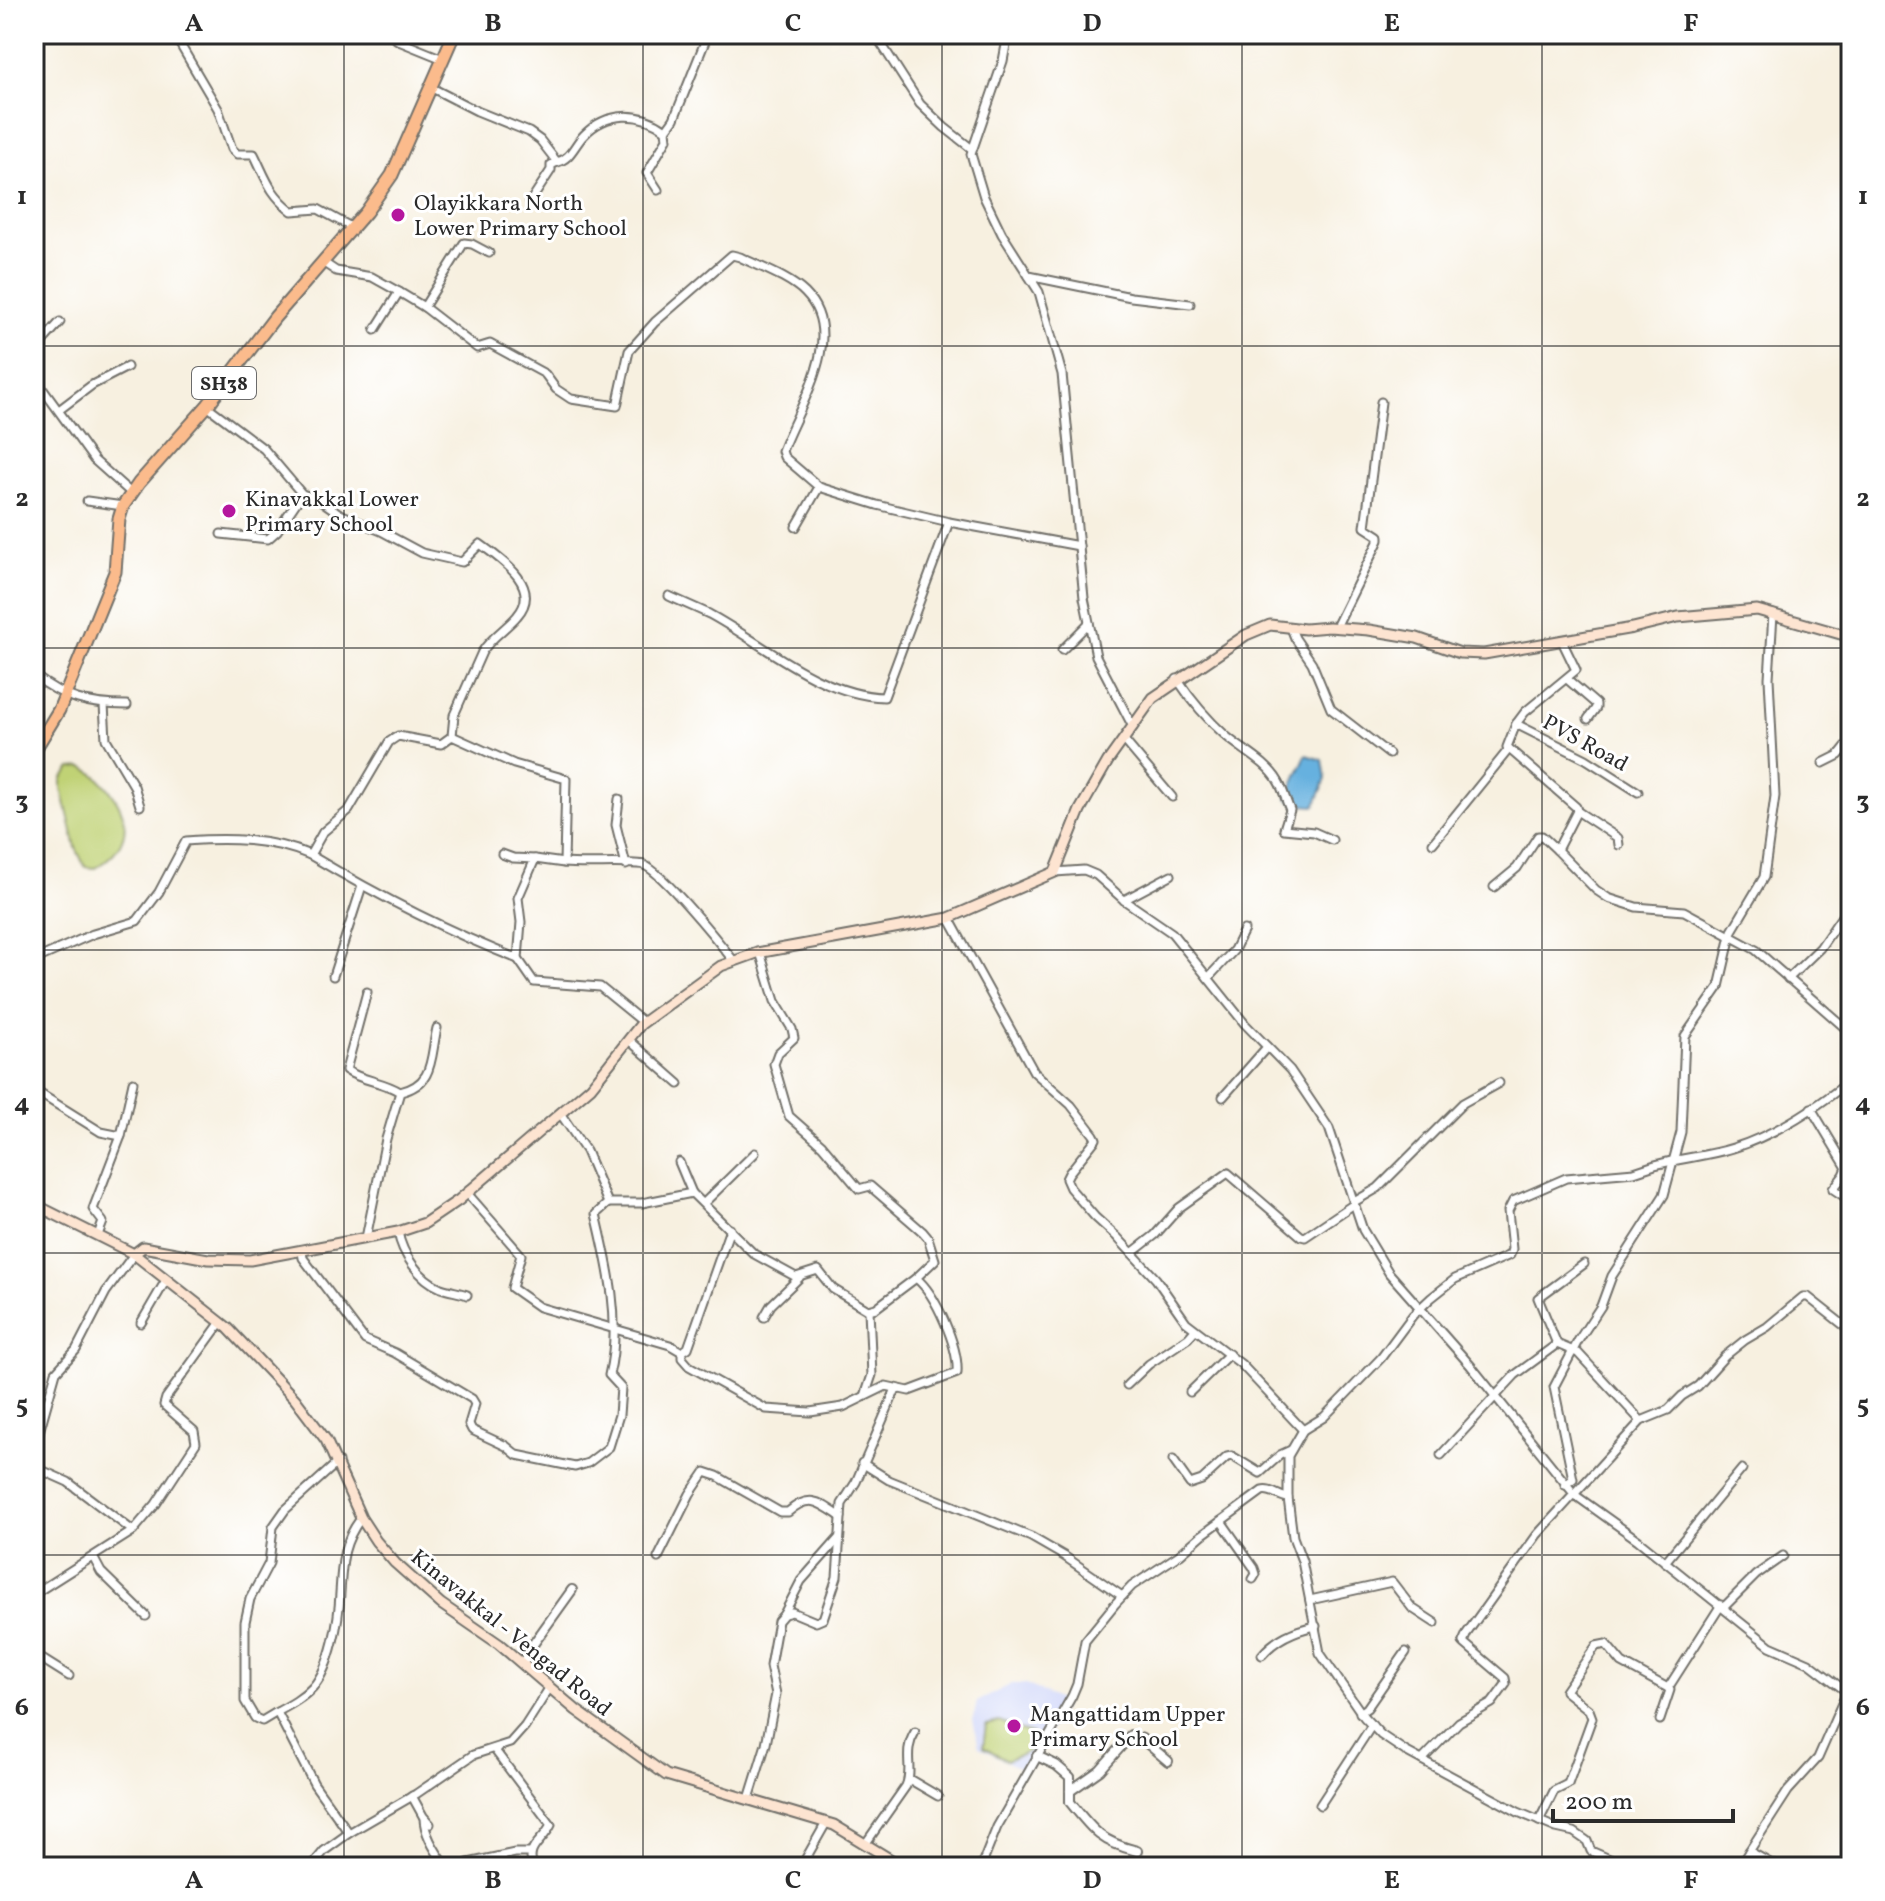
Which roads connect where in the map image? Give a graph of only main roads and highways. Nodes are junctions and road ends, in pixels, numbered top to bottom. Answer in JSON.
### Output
{"nodes":[{"id":1,"x":454,"y":34,"type":"edge"},
{"id":2,"x":1851,"y":637,"type":"edge"},
{"id":3,"x":34,"y":751,"type":"edge"},
{"id":4,"x":34,"y":1204,"type":"edge"},
{"id":5,"x":134,"y":1254,"type":"junction"},
{"id":6,"x":903,"y":1867,"type":"edge"}],
"edges":[{"from":1,"to":3,"type":"main road","number":"SH38"},
{"from":2,"to":5,"type":"main road"},
{"from":4,"to":5,"type":"main road","name":"Kinavakkal - Vengad Road"},
{"from":5,"to":6,"type":"main road","name":"Kinavakkal - Vengad Road"}]}
